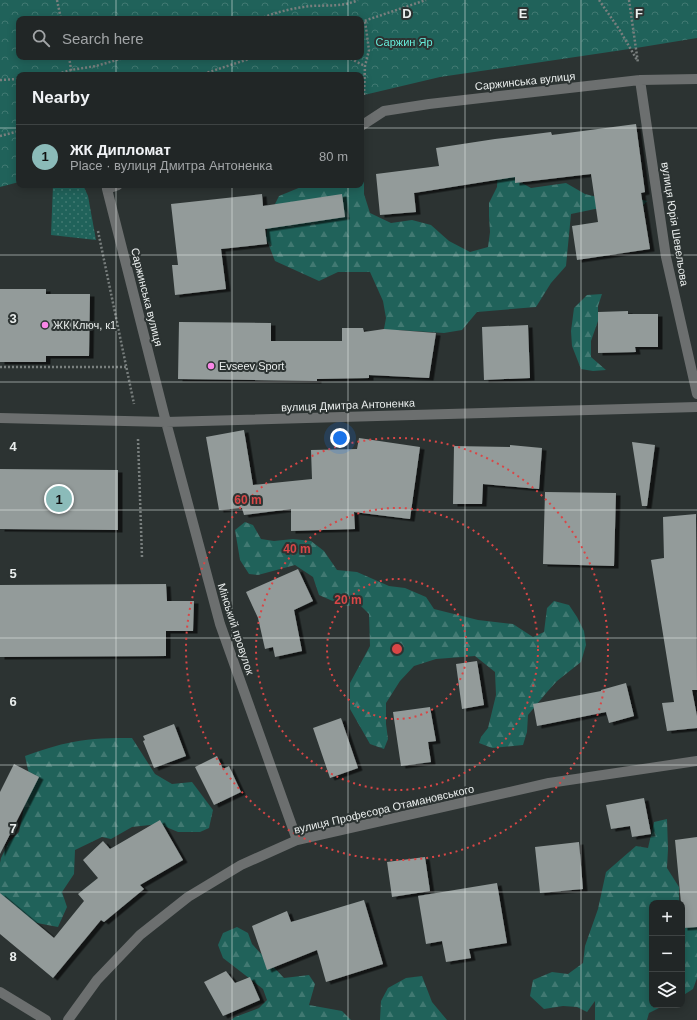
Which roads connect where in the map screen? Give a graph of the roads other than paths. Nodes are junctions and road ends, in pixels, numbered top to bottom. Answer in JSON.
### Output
{"nodes":[{"id":1,"x":640,"y":80,"type":"junction"},
{"id":2,"x":697,"y":80,"type":"edge"},
{"id":3,"x":364,"y":124,"type":"edge"},
{"id":4,"x":110,"y":188,"type":"edge"},
{"id":5,"x":697,"y":394,"type":"edge"},
{"id":6,"x":697,"y":407,"type":"edge"},
{"id":7,"x":0,"y":418,"type":"edge"},
{"id":8,"x":166,"y":422,"type":"junction"},
{"id":9,"x":697,"y":761,"type":"edge"},
{"id":10,"x":297,"y":840,"type":"junction"},
{"id":11,"x":0,"y":992,"type":"edge"},
{"id":12,"x":46,"y":1020,"type":"edge"},
{"id":13,"x":68,"y":1020,"type":"edge"}],
"edges":[{"from":1,"to":2,"type":"street","name":"Саржинська вулиця"},
{"from":1,"to":3,"type":"street","name":"Саржинська вулиця"},
{"from":1,"to":5,"type":"street","name":"вулиця Юрія Шевельова"},
{"from":4,"to":8,"type":"street","name":"Саржинська вулиця"},
{"from":6,"to":8,"type":"street","name":"вулиця Дмитра Антоненка"},
{"from":7,"to":8,"type":"street","name":"вулиця Дмитра Антоненка"},
{"from":8,"to":10,"type":"street","name":"Мінський провулок"},
{"from":9,"to":10,"type":"street","name":"вулиця Професора Отамановського"},
{"from":10,"to":13,"type":"street","name":"вулиця Професора Отамановського"},
{"from":11,"to":12,"type":"street"}]}
